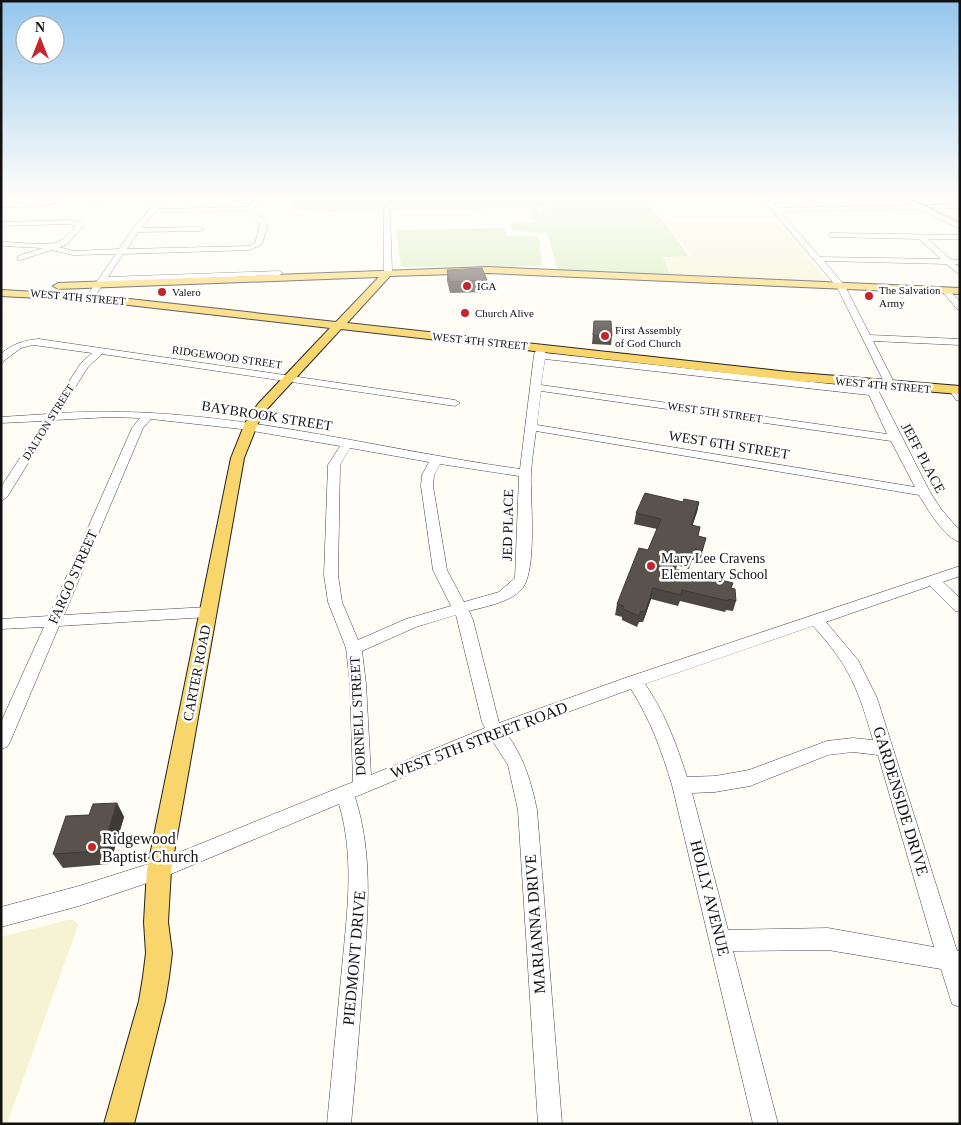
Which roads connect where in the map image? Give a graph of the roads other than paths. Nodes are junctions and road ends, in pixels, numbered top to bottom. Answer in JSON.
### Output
{"nodes":[{"id":1,"x":46,"y":248,"type":"edge"},
{"id":2,"x":56,"y":248,"type":"edge"},
{"id":3,"x":122,"y":248,"type":"edge"},
{"id":4,"x":242,"y":248,"type":"edge"},
{"id":5,"x":388,"y":248,"type":"edge"},
{"id":6,"x":809,"y":248,"type":"edge"},
{"id":7,"x":934,"y":248,"type":"edge"},
{"id":8,"x":120,"y":251,"type":"junction"},
{"id":9,"x":21,"y":258,"type":"dead end"},
{"id":10,"x":818,"y":259,"type":"junction"},
{"id":11,"x":947,"y":262,"type":"junction"},
{"id":12,"x":960,"y":262,"type":"edge"},
{"id":13,"x":278,"y":273,"type":"dead end"},
{"id":14,"x":388,"y":273,"type":"junction"},
{"id":15,"x":960,"y":273,"type":"edge"},
{"id":16,"x":256,"y":276,"type":"junction"},
{"id":17,"x":99,"y":282,"type":"junction"},
{"id":18,"x":841,"y":286,"type":"junction"},
{"id":19,"x":1,"y":287,"type":"edge"},
{"id":20,"x":946,"y":291,"type":"junction"},
{"id":21,"x":960,"y":292,"type":"edge"},
{"id":22,"x":1,"y":293,"type":"edge"},
{"id":23,"x":90,"y":297,"type":"junction"},
{"id":24,"x":960,"y":307,"type":"edge"},
{"id":25,"x":337,"y":326,"type":"junction"},
{"id":26,"x":868,"y":338,"type":"junction"},
{"id":27,"x":960,"y":342,"type":"edge"},
{"id":28,"x":100,"y":351,"type":"junction"},
{"id":29,"x":540,"y":352,"type":"junction"},
{"id":30,"x":1,"y":360,"type":"edge"},
{"id":31,"x":288,"y":378,"type":"junction"},
{"id":32,"x":891,"y":386,"type":"junction"},
{"id":33,"x":535,"y":387,"type":"junction"},
{"id":34,"x":871,"y":388,"type":"junction"},
{"id":35,"x":958,"y":393,"type":"edge"},
{"id":36,"x":455,"y":403,"type":"dead end"},
{"id":37,"x":148,"y":415,"type":"junction"},
{"id":38,"x":50,"y":418,"type":"junction"},
{"id":39,"x":1,"y":420,"type":"edge"},
{"id":40,"x":249,"y":427,"type":"junction"},
{"id":41,"x":530,"y":427,"type":"junction"},
{"id":42,"x":895,"y":438,"type":"junction"},
{"id":43,"x":347,"y":444,"type":"junction"},
{"id":44,"x":437,"y":459,"type":"junction"},
{"id":45,"x":525,"y":473,"type":"junction"},
{"id":46,"x":924,"y":492,"type":"junction"},
{"id":47,"x":1,"y":497,"type":"edge"},
{"id":48,"x":960,"y":538,"type":"edge"},
{"id":49,"x":960,"y":571,"type":"edge"},
{"id":50,"x":932,"y":580,"type":"junction"},
{"id":51,"x":960,"y":607,"type":"edge"},
{"id":52,"x":460,"y":608,"type":"junction"},
{"id":53,"x":208,"y":612,"type":"junction"},
{"id":54,"x":815,"y":619,"type":"junction"},
{"id":55,"x":53,"y":620,"type":"junction"},
{"id":56,"x":1,"y":624,"type":"edge"},
{"id":57,"x":354,"y":648,"type":"junction"},
{"id":58,"x":634,"y":681,"type":"junction"},
{"id":59,"x":494,"y":732,"type":"junction"},
{"id":60,"x":1,"y":742,"type":"edge"},
{"id":61,"x":886,"y":749,"type":"junction"},
{"id":62,"x":681,"y":786,"type":"junction"},
{"id":63,"x":353,"y":790,"type":"junction"},
{"id":64,"x":159,"y":870,"type":"junction"},
{"id":65,"x":1,"y":917,"type":"edge"},
{"id":66,"x":721,"y":941,"type":"junction"},
{"id":67,"x":954,"y":961,"type":"edge"},
{"id":68,"x":960,"y":996,"type":"edge"},
{"id":69,"x":119,"y":1124,"type":"edge"},
{"id":70,"x":339,"y":1124,"type":"edge"},
{"id":71,"x":550,"y":1124,"type":"edge"},
{"id":72,"x":766,"y":1124,"type":"edge"}],
"edges":[{"from":1,"to":9,"type":"street"},
{"from":2,"to":8,"type":"street"},
{"from":3,"to":8,"type":"street"},
{"from":4,"to":8,"type":"street"},
{"from":5,"to":14,"type":"street"},
{"from":6,"to":10,"type":"street"},
{"from":7,"to":11,"type":"street"},
{"from":8,"to":17,"type":"street"},
{"from":10,"to":11,"type":"street"},
{"from":10,"to":18,"type":"street"},
{"from":11,"to":12,"type":"street"},
{"from":11,"to":15,"type":"street"},
{"from":13,"to":16,"type":"street"},
{"from":14,"to":16,"type":"main road"},
{"from":14,"to":18,"type":"main road"},
{"from":14,"to":25,"type":"main road","name":"CARTER ROAD"},
{"from":16,"to":17,"type":"main road"},
{"from":17,"to":19,"type":"main road"},
{"from":17,"to":23,"type":"street"},
{"from":18,"to":20,"type":"main road"},
{"from":18,"to":26,"type":"street"},
{"from":20,"to":21,"type":"main road"},
{"from":20,"to":24,"type":"street"},
{"from":22,"to":23,"type":"main road","name":"WEST 4TH STREET"},
{"from":23,"to":25,"type":"main road","name":"WEST 4TH STREET"},
{"from":25,"to":29,"type":"main road","name":"WEST 4TH STREET"},
{"from":25,"to":31,"type":"main road","name":"CARTER ROAD"},
{"from":26,"to":27,"type":"street"},
{"from":26,"to":32,"type":"street"},
{"from":28,"to":30,"type":"street","name":"RIDGEWOOD STREET"},
{"from":28,"to":31,"type":"street","name":"RIDGEWOOD STREET"},
{"from":28,"to":38,"type":"street","name":"DALTON STREET"},
{"from":29,"to":33,"type":"street","name":"JED PLACE"},
{"from":29,"to":34,"type":"main road","name":"WEST 4TH STREET"},
{"from":31,"to":36,"type":"street","name":"RIDGEWOOD STREET"},
{"from":31,"to":40,"type":"main road","name":"CARTER ROAD"},
{"from":32,"to":34,"type":"main road","name":"WEST 4TH STREET"},
{"from":32,"to":35,"type":"main road","name":"WEST 4TH STREET"},
{"from":33,"to":41,"type":"street","name":"JED PLACE"},
{"from":33,"to":42,"type":"street","name":"WEST 5TH STREET"},
{"from":34,"to":42,"type":"street","name":"JEFF PLACE"},
{"from":37,"to":38,"type":"street","name":"BAYBROOK STREET"},
{"from":37,"to":40,"type":"street","name":"BAYBROOK STREET"},
{"from":37,"to":55,"type":"street","name":"FARGO STREET"},
{"from":38,"to":39,"type":"street","name":"BAYBROOK STREET"},
{"from":38,"to":47,"type":"street","name":"DALTON STREET"},
{"from":40,"to":43,"type":"street","name":"BAYBROOK STREET"},
{"from":40,"to":53,"type":"main road","name":"CARTER ROAD"},
{"from":41,"to":45,"type":"street","name":"JED PLACE"},
{"from":41,"to":46,"type":"street","name":"WEST 6TH STREET"},
{"from":42,"to":46,"type":"street","name":"JEFF PLACE"},
{"from":43,"to":44,"type":"street","name":"BAYBROOK STREET"},
{"from":43,"to":57,"type":"street","name":"DORNELL STREET"},
{"from":44,"to":45,"type":"street","name":"BAYBROOK STREET"},
{"from":44,"to":52,"type":"street","name":"MARIANNA DRIVE"},
{"from":45,"to":52,"type":"street","name":"JED PLACE"},
{"from":46,"to":48,"type":"street","name":"JEFF PLACE"},
{"from":49,"to":50,"type":"street","name":"WEST 5TH STREET ROAD"},
{"from":50,"to":51,"type":"street"},
{"from":50,"to":54,"type":"street","name":"WEST 5TH STREET ROAD"},
{"from":52,"to":57,"type":"street","name":"JED PLACE"},
{"from":52,"to":59,"type":"street","name":"MARIANNA DRIVE"},
{"from":53,"to":55,"type":"street"},
{"from":53,"to":64,"type":"main road","name":"CARTER ROAD"},
{"from":54,"to":58,"type":"street","name":"WEST 5TH STREET ROAD"},
{"from":54,"to":61,"type":"street","name":"GARDENSIDE DRIVE"},
{"from":55,"to":56,"type":"street"},
{"from":55,"to":60,"type":"street","name":"FARGO STREET"},
{"from":57,"to":63,"type":"street","name":"DORNELL STREET"},
{"from":58,"to":59,"type":"street","name":"WEST 5TH STREET ROAD"},
{"from":58,"to":62,"type":"street","name":"HOLLY AVENUE"},
{"from":59,"to":63,"type":"street","name":"WEST 5TH STREET ROAD"},
{"from":59,"to":71,"type":"street","name":"MARIANNA DRIVE"},
{"from":61,"to":62,"type":"street"},
{"from":61,"to":67,"type":"street","name":"GARDENSIDE DRIVE"},
{"from":62,"to":66,"type":"street","name":"HOLLY AVENUE"},
{"from":63,"to":64,"type":"street","name":"WEST 5TH STREET ROAD"},
{"from":63,"to":70,"type":"street","name":"PIEDMONT DRIVE"},
{"from":64,"to":65,"type":"street","name":"WEST 5TH STREET ROAD"},
{"from":64,"to":69,"type":"main road","name":"CARTER ROAD"},
{"from":66,"to":67,"type":"street"},
{"from":66,"to":72,"type":"street","name":"HOLLY AVENUE"},
{"from":67,"to":68,"type":"street","name":"GARDENSIDE DRIVE"}]}
